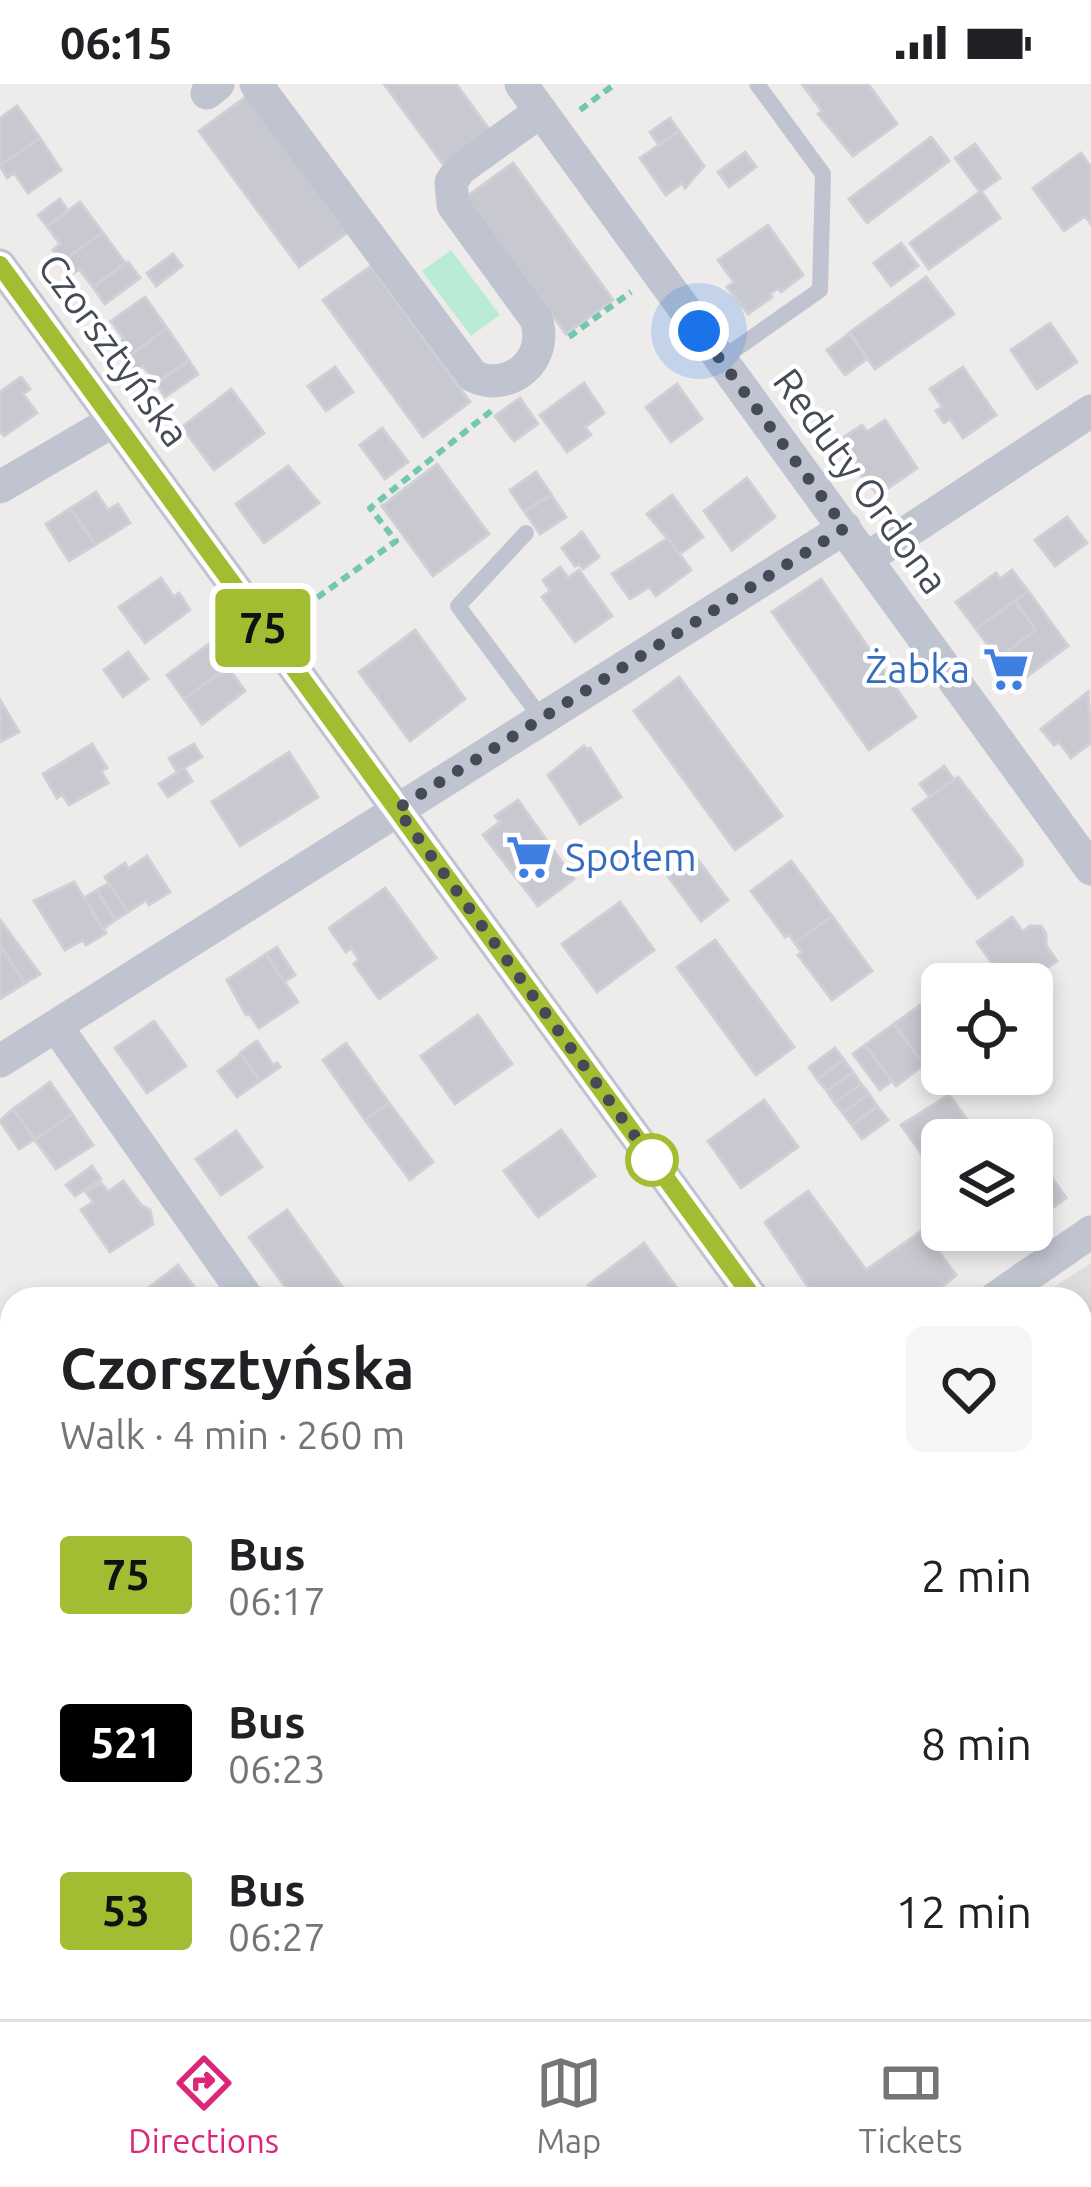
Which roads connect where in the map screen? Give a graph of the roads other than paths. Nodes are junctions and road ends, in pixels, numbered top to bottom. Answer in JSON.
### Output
{"nodes":[{"id":1,"x":256,"y":84,"type":"edge"},
{"id":2,"x":757,"y":84,"type":"edge"},
{"id":3,"x":539,"y":108,"type":"edge"},
{"id":4,"x":0,"y":265,"type":"edge"},
{"id":5,"x":720,"y":360,"type":"junction"},
{"id":6,"x":1091,"y":411,"type":"edge"},
{"id":7,"x":113,"y":421,"type":"junction"},
{"id":8,"x":0,"y":487,"type":"edge"},
{"id":9,"x":845,"y":528,"type":"junction"},
{"id":10,"x":526,"y":532,"type":"dead end"},
{"id":11,"x":866,"y":559,"type":"junction"},
{"id":12,"x":542,"y":719,"type":"junction"},
{"id":13,"x":397,"y":809,"type":"junction"},
{"id":14,"x":1091,"y":868,"type":"edge"},
{"id":15,"x":56,"y":1026,"type":"junction"},
{"id":16,"x":0,"y":1061,"type":"edge"},
{"id":17,"x":1091,"y":1232,"type":"edge"},
{"id":18,"x":240,"y":1287,"type":"edge"},
{"id":19,"x":745,"y":1287,"type":"edge"},
{"id":20,"x":1011,"y":1287,"type":"edge"}],
"edges":[{"from":1,"to":3,"type":"street"},
{"from":2,"to":5,"type":"lane"},
{"from":3,"to":5,"type":"street","name":"Reduty Ordona"},
{"from":4,"to":7,"type":"street","name":"Czorsztyńska"},
{"from":5,"to":9,"type":"street","name":"Reduty Ordona"},
{"from":6,"to":11,"type":"street"},
{"from":7,"to":8,"type":"street"},
{"from":7,"to":13,"type":"street","name":"Czorsztyńska"},
{"from":9,"to":11,"type":"street","name":"Reduty Ordona"},
{"from":9,"to":12,"type":"street"},
{"from":10,"to":12,"type":"lane"},
{"from":11,"to":14,"type":"street","name":"Reduty Ordona"},
{"from":12,"to":13,"type":"street"},
{"from":13,"to":15,"type":"street"},
{"from":13,"to":19,"type":"street","name":"Czorsztyńska"},
{"from":15,"to":16,"type":"street"},
{"from":15,"to":18,"type":"street"},
{"from":17,"to":20,"type":"street"}]}
